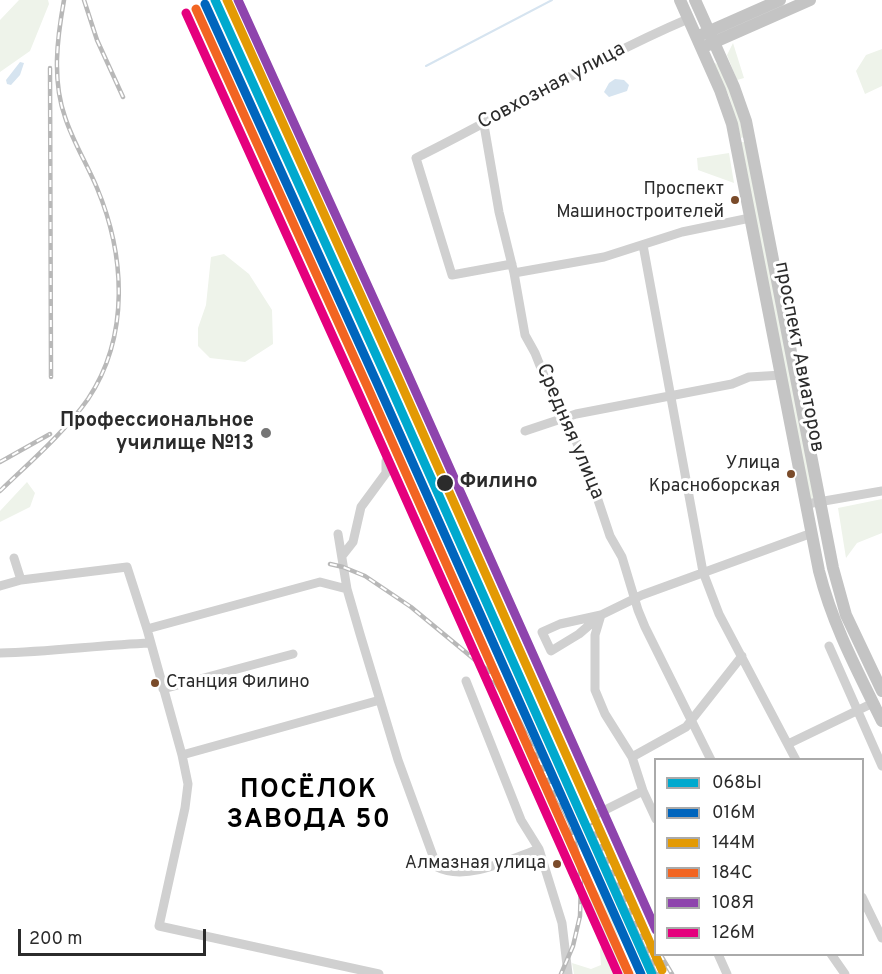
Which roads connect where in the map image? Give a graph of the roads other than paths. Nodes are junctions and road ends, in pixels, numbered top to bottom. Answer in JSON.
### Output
{"nodes":[{"id":1,"x":680,"y":0,"type":"edge"},
{"id":2,"x":695,"y":0,"type":"edge"},
{"id":3,"x":780,"y":0,"type":"edge"},
{"id":4,"x":810,"y":0,"type":"edge"},
{"id":5,"x":688,"y":19,"type":"junction"},
{"id":6,"x":712,"y":37,"type":"junction"},
{"id":7,"x":699,"y":43,"type":"junction"},
{"id":8,"x":484,"y":125,"type":"junction"},
{"id":9,"x":750,"y":219,"type":"junction"},
{"id":10,"x":643,"y":245,"type":"junction"},
{"id":11,"x":513,"y":269,"type":"junction"},
{"id":12,"x":782,"y":375,"type":"junction"},
{"id":13,"x":671,"y":396,"type":"junction"},
{"id":14,"x":564,"y":418,"type":"junction"},
{"id":15,"x":525,"y":431,"type":"dead end"},
{"id":16,"x":386,"y":461,"type":"dead end"},
{"id":17,"x":882,"y":492,"type":"edge"},
{"id":18,"x":820,"y":501,"type":"junction"},
{"id":19,"x":807,"y":504,"type":"junction"},
{"id":20,"x":812,"y":533,"type":"junction"},
{"id":21,"x":338,"y":534,"type":"dead end"},
{"id":22,"x":342,"y":556,"type":"junction"},
{"id":23,"x":14,"y":558,"type":"dead end"},
{"id":24,"x":833,"y":568,"type":"junction"},
{"id":25,"x":819,"y":571,"type":"junction"},
{"id":26,"x":702,"y":572,"type":"junction"},
{"id":27,"x":21,"y":580,"type":"junction"},
{"id":28,"x":0,"y":586,"type":"edge"},
{"id":29,"x":347,"y":589,"type":"junction"},
{"id":30,"x":634,"y":598,"type":"junction"},
{"id":31,"x":601,"y":615,"type":"junction"},
{"id":32,"x":147,"y":629,"type":"junction"},
{"id":33,"x":150,"y":643,"type":"junction"},
{"id":34,"x":829,"y":646,"type":"dead end"},
{"id":35,"x":0,"y":653,"type":"edge"},
{"id":36,"x":293,"y":654,"type":"dead end"},
{"id":37,"x":742,"y":656,"type":"junction"},
{"id":38,"x":466,"y":681,"type":"dead end"},
{"id":39,"x":163,"y":689,"type":"junction"},
{"id":40,"x":882,"y":691,"type":"edge"},
{"id":41,"x":380,"y":700,"type":"junction"},
{"id":42,"x":873,"y":703,"type":"junction"},
{"id":43,"x":857,"y":710,"type":"junction"},
{"id":44,"x":692,"y":720,"type":"junction"},
{"id":45,"x":882,"y":721,"type":"edge"},
{"id":46,"x":788,"y":744,"type":"junction"},
{"id":47,"x":182,"y":755,"type":"junction"},
{"id":48,"x":632,"y":757,"type":"junction"},
{"id":49,"x":711,"y":758,"type":"edge"},
{"id":50,"x":795,"y":758,"type":"edge"},
{"id":51,"x":882,"y":766,"type":"edge"},
{"id":52,"x":643,"y":791,"type":"junction"},
{"id":53,"x":597,"y":814,"type":"dead end"},
{"id":54,"x":654,"y":815,"type":"edge"},
{"id":55,"x":539,"y":849,"type":"junction"},
{"id":56,"x":864,"y":900,"type":"edge"},
{"id":57,"x":878,"y":918,"type":"edge"},
{"id":58,"x":882,"y":938,"type":"edge"},
{"id":59,"x":719,"y":956,"type":"edge"},
{"id":60,"x":832,"y":956,"type":"edge"},
{"id":61,"x":379,"y":974,"type":"edge"},
{"id":62,"x":568,"y":974,"type":"edge"},
{"id":63,"x":728,"y":974,"type":"edge"},
{"id":64,"x":845,"y":974,"type":"edge"}],
"edges":[{"from":1,"to":5,"type":"main road","name":"проспект Авиаторов"},
{"from":2,"to":6,"type":"main road","name":"проспект Авиаторов"},
{"from":3,"to":6,"type":"main road"},
{"from":4,"to":6,"type":"main road"},
{"from":5,"to":7,"type":"main road","name":"проспект Авиаторов"},
{"from":5,"to":8,"type":"street","name":"Совхозная улица"},
{"from":6,"to":7,"type":"main road"},
{"from":6,"to":18,"type":"main road","name":"проспект Авиаторов"},
{"from":7,"to":9,"type":"main road","name":"проспект Авиаторов"},
{"from":8,"to":11,"type":"street","name":"Средняя улица"},
{"from":8,"to":11,"type":"street","name":"Совхозная улица"},
{"from":9,"to":10,"type":"street"},
{"from":9,"to":12,"type":"main road","name":"проспект Авиаторов"},
{"from":10,"to":11,"type":"street"},
{"from":10,"to":13,"type":"street"},
{"from":11,"to":14,"type":"street","name":"Средняя улица"},
{"from":12,"to":13,"type":"street"},
{"from":12,"to":19,"type":"main road","name":"проспект Авиаторов"},
{"from":13,"to":14,"type":"street"},
{"from":13,"to":26,"type":"street"},
{"from":14,"to":15,"type":"street"},
{"from":14,"to":30,"type":"street","name":"Средняя улица"},
{"from":16,"to":22,"type":"street"},
{"from":17,"to":18,"type":"street"},
{"from":18,"to":19,"type":"street"},
{"from":18,"to":24,"type":"main road","name":"проспект Авиаторов"},
{"from":19,"to":20,"type":"main road","name":"проспект Авиаторов"},
{"from":20,"to":25,"type":"main road","name":"проспект Авиаторов"},
{"from":20,"to":26,"type":"street"},
{"from":21,"to":22,"type":"street"},
{"from":22,"to":29,"type":"street"},
{"from":23,"to":27,"type":"street"},
{"from":24,"to":25,"type":"street"},
{"from":24,"to":40,"type":"main road","name":"проспект Авиаторов"},
{"from":25,"to":42,"type":"main road","name":"проспект Авиаторов"},
{"from":26,"to":30,"type":"street"},
{"from":26,"to":37,"type":"street"},
{"from":27,"to":28,"type":"street"},
{"from":27,"to":32,"type":"street"},
{"from":29,"to":32,"type":"street"},
{"from":29,"to":41,"type":"street"},
{"from":30,"to":31,"type":"street"},
{"from":30,"to":44,"type":"street","name":"Средняя улица"},
{"from":31,"to":31,"type":"street"},
{"from":31,"to":48,"type":"street"},
{"from":32,"to":33,"type":"street"},
{"from":33,"to":35,"type":"street"},
{"from":33,"to":39,"type":"street"},
{"from":34,"to":43,"type":"street"},
{"from":36,"to":39,"type":"street"},
{"from":37,"to":44,"type":"street"},
{"from":37,"to":46,"type":"street"},
{"from":38,"to":55,"type":"street"},
{"from":39,"to":47,"type":"street"},
{"from":41,"to":47,"type":"street"},
{"from":41,"to":55,"type":"street"},
{"from":42,"to":43,"type":"street"},
{"from":42,"to":45,"type":"main road","name":"проспект Авиаторов"},
{"from":43,"to":46,"type":"street"},
{"from":43,"to":51,"type":"street"},
{"from":44,"to":48,"type":"street"},
{"from":44,"to":49,"type":"street","name":"Средняя улица"},
{"from":46,"to":50,"type":"street"},
{"from":47,"to":61,"type":"street"},
{"from":48,"to":52,"type":"street"},
{"from":52,"to":53,"type":"street"},
{"from":52,"to":54,"type":"street"},
{"from":55,"to":62,"type":"street"},
{"from":56,"to":57,"type":"street"},
{"from":57,"to":58,"type":"street"},
{"from":59,"to":63,"type":"street"},
{"from":60,"to":64,"type":"street"}]}
